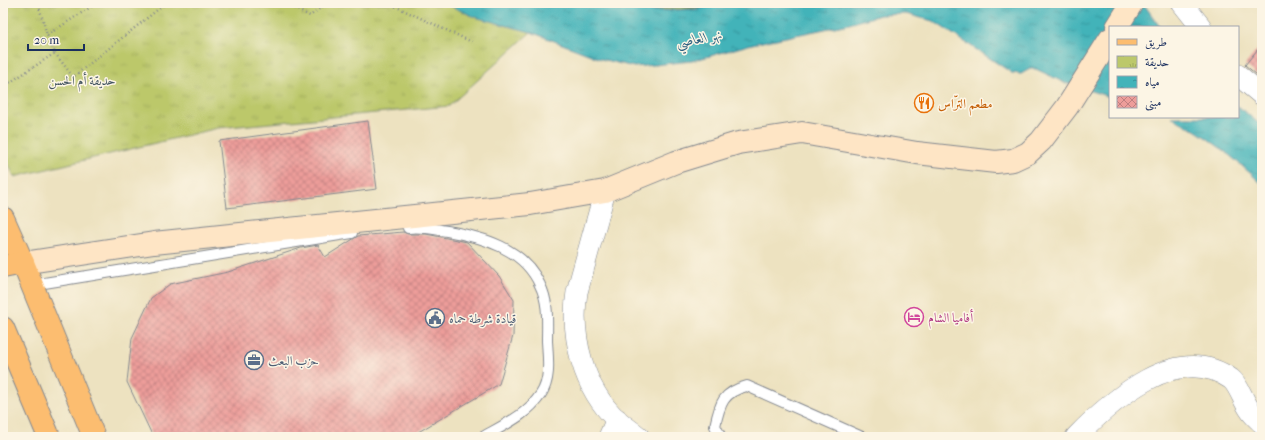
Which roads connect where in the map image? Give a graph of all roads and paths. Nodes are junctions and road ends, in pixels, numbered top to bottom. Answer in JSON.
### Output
{"nodes":[{"id":1,"x":38,"y":3,"type":"edge"},
{"id":2,"x":98,"y":3,"type":"edge"},
{"id":3,"x":166,"y":3,"type":"edge"},
{"id":4,"x":289,"y":3,"type":"edge"},
{"id":5,"x":327,"y":3,"type":"edge"},
{"id":6,"x":388,"y":3,"type":"edge"},
{"id":7,"x":1132,"y":3,"type":"edge"},
{"id":8,"x":1182,"y":3,"type":"edge"},
{"id":9,"x":1118,"y":26,"type":"edge"},
{"id":10,"x":1200,"y":26,"type":"edge"},
{"id":11,"x":47,"y":35,"type":"junction"},
{"id":12,"x":1109,"y":41,"type":"edge"},
{"id":13,"x":472,"y":42,"type":"dead end"},
{"id":14,"x":55,"y":53,"type":"junction"},
{"id":15,"x":1239,"y":76,"type":"edge"},
{"id":16,"x":3,"y":87,"type":"edge"},
{"id":17,"x":1262,"y":95,"type":"edge"},
{"id":18,"x":605,"y":191,"type":"junction"},
{"id":19,"x":3,"y":218,"type":"edge"},
{"id":20,"x":398,"y":228,"type":"dead end"},
{"id":21,"x":362,"y":232,"type":"dead end"},
{"id":22,"x":13,"y":265,"type":"edge"},
{"id":23,"x":32,"y":285,"type":"junction"},
{"id":24,"x":3,"y":328,"type":"edge"},
{"id":25,"x":1262,"y":424,"type":"edge"},
{"id":26,"x":613,"y":428,"type":"edge"},
{"id":27,"x":842,"y":433,"type":"edge"},
{"id":28,"x":49,"y":437,"type":"edge"},
{"id":29,"x":94,"y":437,"type":"edge"},
{"id":30,"x":483,"y":437,"type":"edge"},
{"id":31,"x":639,"y":437,"type":"edge"},
{"id":32,"x":721,"y":437,"type":"edge"},
{"id":33,"x":862,"y":437,"type":"edge"},
{"id":34,"x":1076,"y":437,"type":"edge"}],
"edges":[{"from":1,"to":11,"type":"path"},
{"from":2,"to":11,"type":"path"},
{"from":3,"to":14,"type":"path"},
{"from":4,"to":5,"type":"path"},
{"from":6,"to":13,"type":"path"},
{"from":7,"to":9,"type":"main road"},
{"from":8,"to":10,"type":"street"},
{"from":11,"to":14,"type":"path"},
{"from":12,"to":18,"type":"main road"},
{"from":14,"to":16,"type":"path"},
{"from":15,"to":17,"type":"street"},
{"from":18,"to":22,"type":"main road"},
{"from":18,"to":26,"type":"street"},
{"from":19,"to":22,"type":"main road"},
{"from":20,"to":30,"type":"lane"},
{"from":21,"to":23,"type":"lane"},
{"from":22,"to":23,"type":"main road"},
{"from":23,"to":29,"type":"main road"},
{"from":24,"to":28,"type":"main road"},
{"from":25,"to":34,"type":"street"},
{"from":26,"to":31,"type":"street"},
{"from":27,"to":32,"type":"lane"},
{"from":27,"to":33,"type":"lane"}]}
